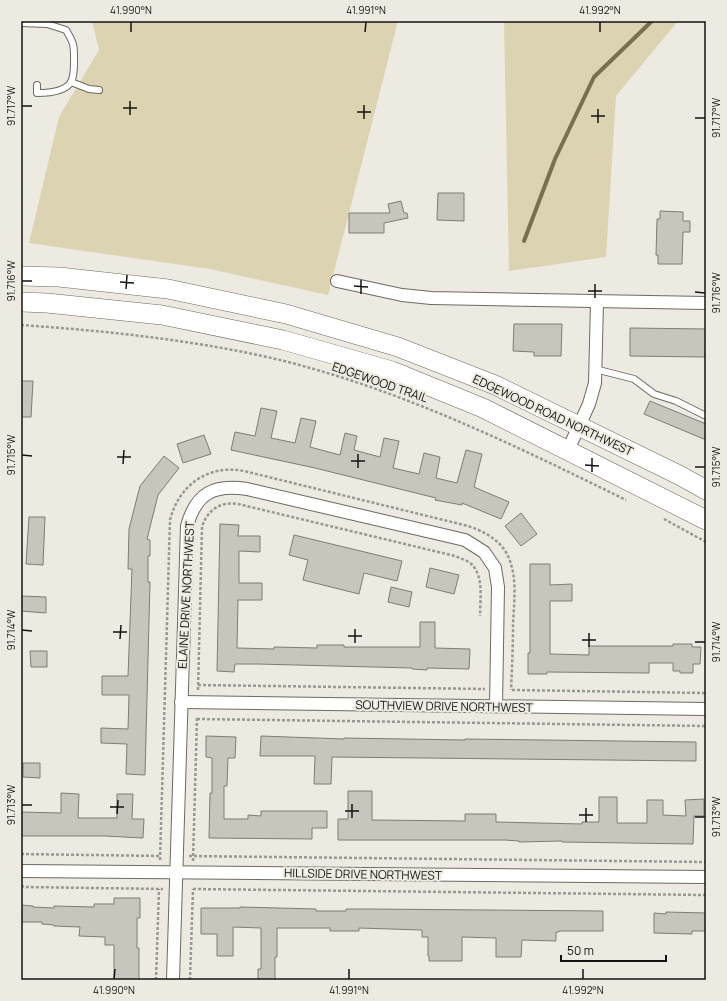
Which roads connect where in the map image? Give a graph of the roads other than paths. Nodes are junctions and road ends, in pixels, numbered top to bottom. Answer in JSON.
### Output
{"nodes":[{"id":1,"x":21,"y":23,"type":"edge"},
{"id":2,"x":71,"y":82,"type":"junction"},
{"id":3,"x":36,"y":85,"type":"dead end"},
{"id":4,"x":99,"y":90,"type":"dead end"},
{"id":5,"x":21,"y":276,"type":"edge"},
{"id":6,"x":337,"y":281,"type":"dead end"},
{"id":7,"x":21,"y":302,"type":"edge"},
{"id":8,"x":597,"y":302,"type":"junction"},
{"id":9,"x":706,"y":303,"type":"edge"},
{"id":10,"x":596,"y":369,"type":"junction"},
{"id":11,"x":706,"y":416,"type":"edge"},
{"id":12,"x":578,"y":426,"type":"junction"},
{"id":13,"x":568,"y":450,"type":"junction"},
{"id":14,"x":706,"y":490,"type":"edge"},
{"id":15,"x":706,"y":520,"type":"edge"},
{"id":16,"x":181,"y":702,"type":"junction"},
{"id":17,"x":496,"y":706,"type":"junction"},
{"id":18,"x":706,"y":709,"type":"edge"},
{"id":19,"x":21,"y":871,"type":"edge"},
{"id":20,"x":176,"y":873,"type":"junction"},
{"id":21,"x":706,"y":878,"type":"edge"},
{"id":22,"x":173,"y":980,"type":"edge"}],
"edges":[{"from":1,"to":2,"type":"lane"},
{"from":2,"to":3,"type":"lane"},
{"from":2,"to":4,"type":"lane"},
{"from":5,"to":12,"type":"main road","name":"EDGEWOOD ROAD NORTHWEST"},
{"from":6,"to":8,"type":"street"},
{"from":7,"to":13,"type":"main road","name":"EDGEWOOD ROAD NORTHWEST"},
{"from":8,"to":9,"type":"street"},
{"from":8,"to":10,"type":"street"},
{"from":10,"to":11,"type":"lane"},
{"from":10,"to":12,"type":"street"},
{"from":12,"to":13,"type":"street"},
{"from":12,"to":14,"type":"main road","name":"EDGEWOOD ROAD NORTHWEST"},
{"from":13,"to":15,"type":"main road","name":"EDGEWOOD ROAD NORTHWEST"},
{"from":16,"to":17,"type":"street","name":"SOUTHVIEW DRIVE NORTHWEST"},
{"from":16,"to":17,"type":"street","name":"ELAINE DRIVE NORTHWEST"},
{"from":16,"to":20,"type":"street","name":"ELAINE DRIVE NORTHWEST"},
{"from":17,"to":18,"type":"street","name":"SOUTHVIEW DRIVE NORTHWEST"},
{"from":19,"to":20,"type":"street","name":"HILLSIDE DRIVE NORTHWEST"},
{"from":20,"to":21,"type":"street","name":"HILLSIDE DRIVE NORTHWEST"},
{"from":20,"to":22,"type":"street","name":"ELAINE DRIVE NORTHWEST"}]}
